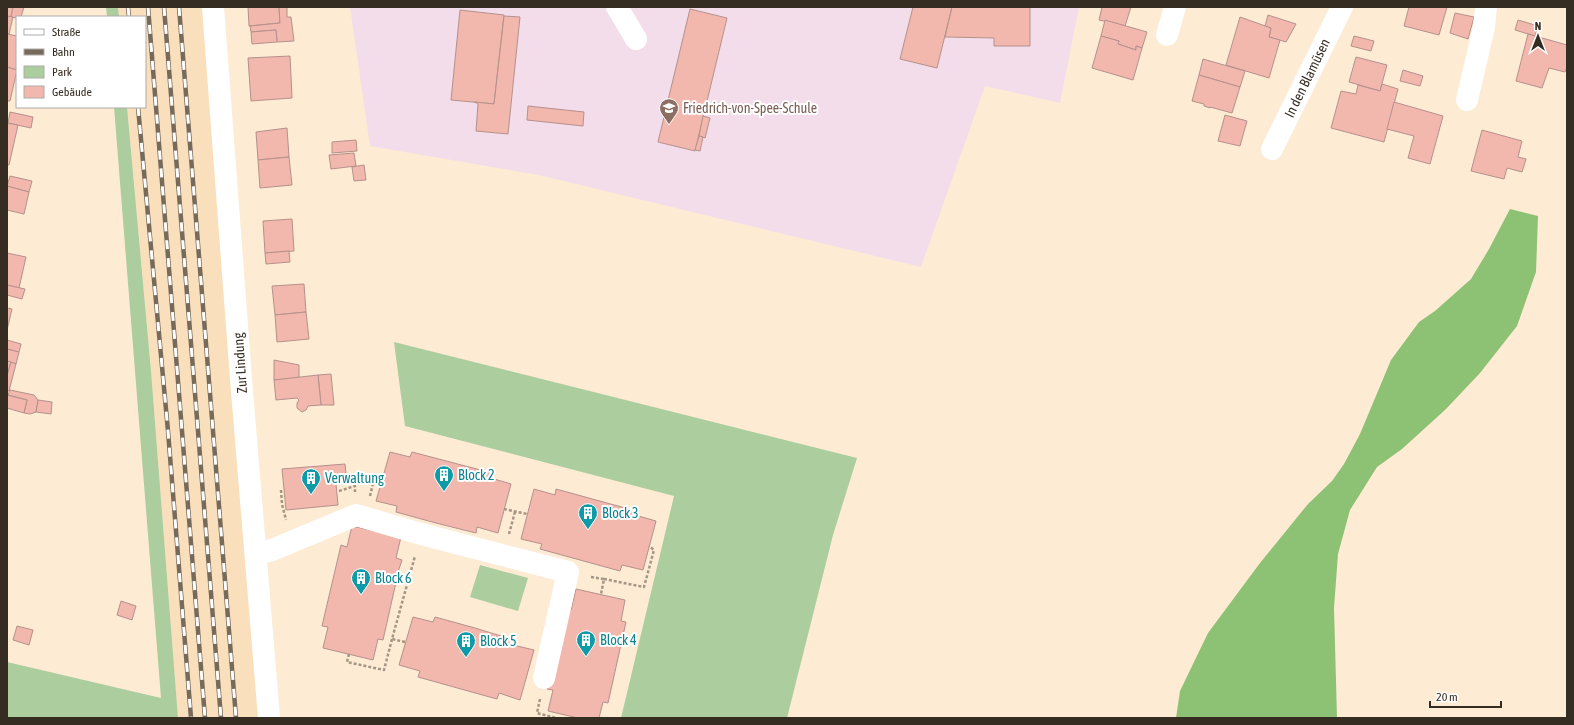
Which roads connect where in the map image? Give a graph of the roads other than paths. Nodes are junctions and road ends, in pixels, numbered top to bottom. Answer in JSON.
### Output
{"nodes":[{"id":1,"x":213,"y":7,"type":"edge"},
{"id":2,"x":617,"y":7,"type":"edge"},
{"id":3,"x":1175,"y":7,"type":"edge"},
{"id":4,"x":1342,"y":7,"type":"edge"},
{"id":5,"x":1486,"y":7,"type":"edge"},
{"id":6,"x":1167,"y":35,"type":"dead end"},
{"id":7,"x":636,"y":39,"type":"dead end"},
{"id":8,"x":1467,"y":100,"type":"dead end"},
{"id":9,"x":1272,"y":149,"type":"dead end"},
{"id":10,"x":256,"y":554,"type":"junction"},
{"id":11,"x":544,"y":678,"type":"dead end"},
{"id":12,"x":269,"y":718,"type":"edge"}],
"edges":[{"from":1,"to":10,"type":"street","name":"Zur Lindung"},
{"from":2,"to":7,"type":"street"},
{"from":3,"to":6,"type":"street"},
{"from":4,"to":9,"type":"street","name":"In den Blamüsen"},
{"from":5,"to":8,"type":"street"},
{"from":10,"to":11,"type":"street"},
{"from":10,"to":12,"type":"street","name":"Zur Lindung"}]}
